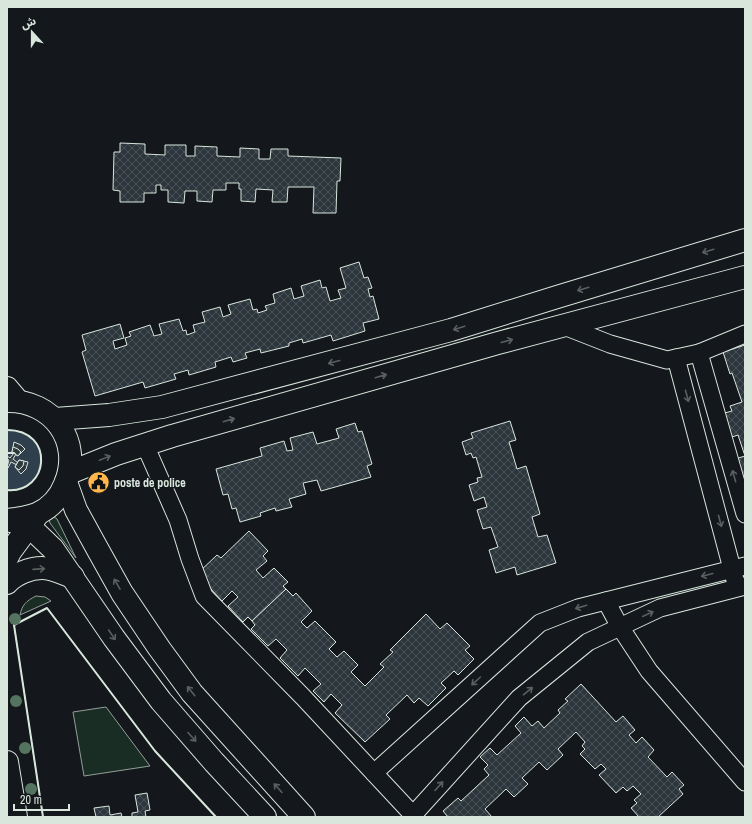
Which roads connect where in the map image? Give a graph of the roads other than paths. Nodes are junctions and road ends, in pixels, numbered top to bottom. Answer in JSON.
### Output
{"nodes":[{"id":1,"x":745,"y":240,"type":"edge"},
{"id":2,"x":745,"y":277,"type":"edge"},
{"id":3,"x":564,"y":326,"type":"junction"},
{"id":4,"x":745,"y":334,"type":"edge"},
{"id":5,"x":700,"y":353,"type":"junction"},
{"id":6,"x":676,"y":358,"type":"junction"},
{"id":7,"x":11,"y":396,"type":"edge"},
{"id":8,"x":55,"y":419,"type":"junction"},
{"id":9,"x":145,"y":445,"type":"junction"},
{"id":10,"x":68,"y":477,"type":"junction"},
{"id":11,"x":745,"y":514,"type":"edge"},
{"id":12,"x":7,"y":520,"type":"edge"},
{"id":13,"x":33,"y":520,"type":"junction"},
{"id":14,"x":7,"y":558,"type":"edge"},
{"id":15,"x":739,"y":567,"type":"edge"},
{"id":16,"x":73,"y":577,"type":"junction"},
{"id":17,"x":7,"y":583,"type":"edge"},
{"id":18,"x":741,"y":588,"type":"edge"},
{"id":19,"x":606,"y":601,"type":"junction"},
{"id":20,"x":620,"y":627,"type":"junction"},
{"id":21,"x":7,"y":762,"type":"edge"},
{"id":22,"x":374,"y":773,"type":"junction"},
{"id":23,"x":745,"y":782,"type":"edge"},
{"id":24,"x":414,"y":816,"type":"edge"},
{"id":25,"x":16,"y":817,"type":"edge"},
{"id":26,"x":265,"y":817,"type":"edge"},
{"id":27,"x":304,"y":817,"type":"edge"}],
"edges":[{"from":1,"to":8,"type":"main road","one_way":true},
{"from":2,"to":3,"type":"main road"},
{"from":3,"to":6,"type":"street"},
{"from":9,"to":3,"type":"main road","one_way":true},
{"from":4,"to":5,"type":"street"},
{"from":5,"to":6,"type":"street"},
{"from":11,"to":5,"type":"street","one_way":true},
{"from":6,"to":15,"type":"street","one_way":true},
{"from":7,"to":8,"type":"main road"},
{"from":8,"to":10,"type":"main road"},
{"from":10,"to":9,"type":"main road","one_way":true},
{"from":9,"to":22,"type":"street"},
{"from":10,"to":13,"type":"main road"},
{"from":27,"to":10,"type":"main road","one_way":true},
{"from":12,"to":13,"type":"main road"},
{"from":13,"to":14,"type":"main road"},
{"from":13,"to":16,"type":"main road"},
{"from":15,"to":18,"type":"street"},
{"from":15,"to":19,"type":"street","one_way":true},
{"from":17,"to":16,"type":"main road","one_way":true},
{"from":16,"to":26,"type":"main road","one_way":true},
{"from":20,"to":18,"type":"street","one_way":true},
{"from":19,"to":20,"type":"street"},
{"from":19,"to":22,"type":"street","one_way":true},
{"from":20,"to":23,"type":"street"},
{"from":24,"to":20,"type":"street","one_way":true},
{"from":21,"to":25,"type":"main road"},
{"from":22,"to":24,"type":"street"}]}
